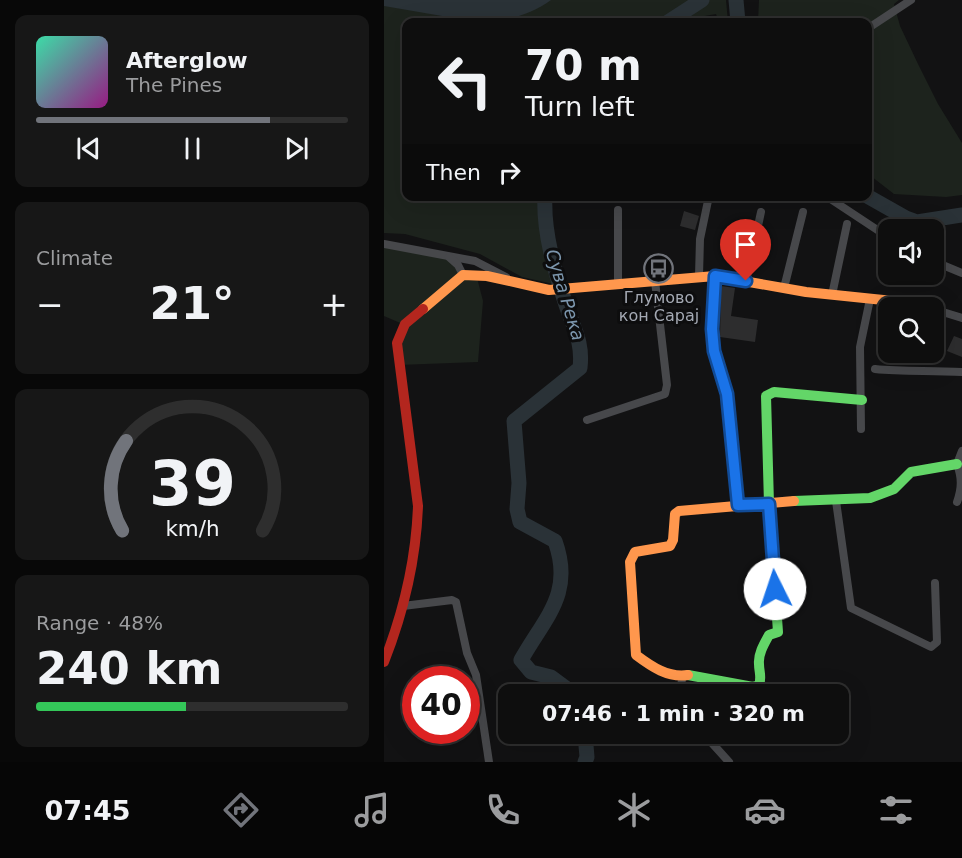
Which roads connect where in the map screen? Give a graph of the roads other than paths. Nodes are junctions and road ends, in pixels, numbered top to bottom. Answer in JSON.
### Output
{"nodes":[{"id":1,"x":911,"y":0,"type":"edge"},
{"id":2,"x":872,"y":25,"type":"edge"},
{"id":3,"x":708,"y":201,"type":"edge"},
{"id":4,"x":834,"y":201,"type":"edge"},
{"id":5,"x":618,"y":210,"type":"dead end"},
{"id":6,"x":761,"y":212,"type":"dead end"},
{"id":7,"x":803,"y":212,"type":"dead end"},
{"id":8,"x":847,"y":224,"type":"dead end"},
{"id":9,"x":878,"y":230,"type":"edge"},
{"id":10,"x":384,"y":244,"type":"edge"},
{"id":11,"x":445,"y":255,"type":"junction"},
{"id":12,"x":944,"y":266,"type":"edge"},
{"id":13,"x":962,"y":273,"type":"edge"},
{"id":14,"x":463,"y":275,"type":"junction"},
{"id":15,"x":699,"y":276,"type":"junction"},
{"id":16,"x":715,"y":276,"type":"junction"},
{"id":17,"x":655,"y":281,"type":"junction"},
{"id":18,"x":746,"y":281,"type":"junction"},
{"id":19,"x":518,"y":283,"type":"junction"},
{"id":20,"x":618,"y":284,"type":"junction"},
{"id":21,"x":784,"y":288,"type":"junction"},
{"id":22,"x":832,"y":296,"type":"junction"},
{"id":23,"x":870,"y":299,"type":"junction"},
{"id":24,"x":878,"y":300,"type":"edge"},
{"id":25,"x":944,"y":312,"type":"edge"},
{"id":26,"x":962,"y":318,"type":"edge"},
{"id":27,"x":875,"y":369,"type":"dead end"},
{"id":28,"x":962,"y":372,"type":"edge"},
{"id":29,"x":862,"y":400,"type":"junction"},
{"id":30,"x":587,"y":420,"type":"dead end"},
{"id":31,"x":861,"y":429,"type":"dead end"},
{"id":32,"x":962,"y":451,"type":"edge"},
{"id":33,"x":957,"y":464,"type":"junction"},
{"id":34,"x":836,"y":501,"type":"junction"},
{"id":35,"x":957,"y":502,"type":"dead end"},
{"id":36,"x":769,"y":504,"type":"junction"},
{"id":37,"x":738,"y":505,"type":"junction"},
{"id":38,"x":935,"y":583,"type":"dead end"},
{"id":39,"x":403,"y":606,"type":"junction"},
{"id":40,"x":384,"y":662,"type":"edge"},
{"id":41,"x":682,"y":676,"type":"junction"},
{"id":42,"x":682,"y":684,"type":"edge"},
{"id":43,"x":713,"y":744,"type":"edge"},
{"id":44,"x":489,"y":762,"type":"edge"},
{"id":45,"x":729,"y":762,"type":"edge"}],
"edges":[{"from":1,"to":2,"type":"street"},
{"from":3,"to":15,"type":"street"},
{"from":4,"to":9,"type":"street"},
{"from":5,"to":20,"type":"street"},
{"from":6,"to":18,"type":"street"},
{"from":7,"to":21,"type":"street"},
{"from":8,"to":22,"type":"street"},
{"from":10,"to":11,"type":"street"},
{"from":11,"to":14,"type":"street"},
{"from":11,"to":19,"type":"street"},
{"from":12,"to":13,"type":"street"},
{"from":14,"to":19,"type":"street"},
{"from":14,"to":39,"type":"street"},
{"from":15,"to":16,"type":"street"},
{"from":15,"to":17,"type":"street"},
{"from":16,"to":18,"type":"street"},
{"from":16,"to":37,"type":"street"},
{"from":17,"to":20,"type":"street"},
{"from":17,"to":30,"type":"street"},
{"from":18,"to":21,"type":"street"},
{"from":19,"to":20,"type":"street"},
{"from":21,"to":22,"type":"street"},
{"from":22,"to":23,"type":"street"},
{"from":23,"to":24,"type":"street"},
{"from":23,"to":29,"type":"street"},
{"from":25,"to":26,"type":"street"},
{"from":27,"to":28,"type":"street"},
{"from":29,"to":31,"type":"street"},
{"from":29,"to":36,"type":"street"},
{"from":32,"to":33,"type":"street"},
{"from":33,"to":34,"type":"street"},
{"from":33,"to":35,"type":"street"},
{"from":34,"to":36,"type":"street"},
{"from":34,"to":38,"type":"street"},
{"from":36,"to":37,"type":"street"},
{"from":36,"to":41,"type":"street"},
{"from":37,"to":41,"type":"street"},
{"from":39,"to":40,"type":"street"},
{"from":39,"to":44,"type":"street"},
{"from":41,"to":42,"type":"street"},
{"from":43,"to":45,"type":"street"}]}
